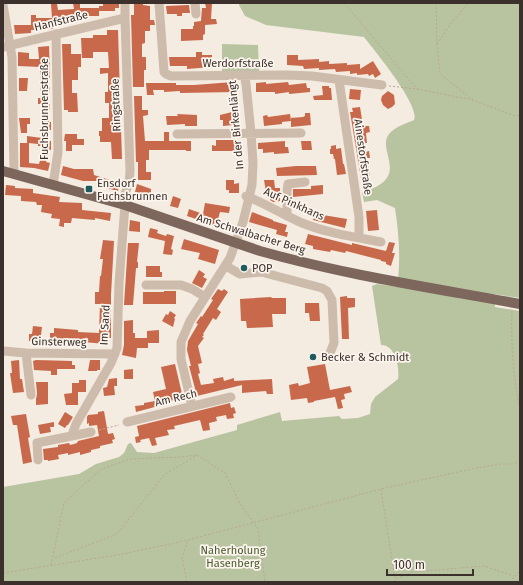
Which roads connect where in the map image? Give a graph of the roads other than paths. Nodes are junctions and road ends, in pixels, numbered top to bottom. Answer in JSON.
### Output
{"nodes":[{"id":1,"x":125,"y":3,"type":"edge"},
{"id":2,"x":159,"y":3,"type":"edge"},
{"id":3,"x":195,"y":3,"type":"edge"},
{"id":4,"x":3,"y":5,"type":"edge"},
{"id":5,"x":196,"y":14,"type":"dead end"},
{"id":6,"x":124,"y":18,"type":"junction"},
{"id":7,"x":56,"y":34,"type":"junction"},
{"id":8,"x":7,"y":46,"type":"edge"},
{"id":9,"x":244,"y":74,"type":"junction"},
{"id":10,"x":339,"y":80,"type":"junction"},
{"id":11,"x":382,"y":85,"type":"road end"},
{"id":12,"x":3,"y":103,"type":"edge"},
{"id":13,"x":13,"y":105,"type":"junction"},
{"id":14,"x":248,"y":133,"type":"junction"},
{"id":15,"x":301,"y":133,"type":"dead end"},
{"id":16,"x":177,"y":134,"type":"dead end"},
{"id":17,"x":3,"y":171,"type":"edge"},
{"id":18,"x":14,"y":174,"type":"junction"},
{"id":19,"x":305,"y":182,"type":"dead end"},
{"id":20,"x":53,"y":185,"type":"junction"},
{"id":21,"x":247,"y":196,"type":"junction"},
{"id":22,"x":123,"y":205,"type":"junction"},
{"id":23,"x":287,"y":216,"type":"junction"},
{"id":24,"x":359,"y":238,"type":"junction"},
{"id":25,"x":381,"y":242,"type":"dead end"},
{"id":26,"x":236,"y":243,"type":"junction"},
{"id":27,"x":226,"y":266,"type":"junction"},
{"id":28,"x":146,"y":285,"type":"dead end"},
{"id":29,"x":205,"y":297,"type":"junction"},
{"id":30,"x":516,"y":303,"type":"edge"},
{"id":31,"x":3,"y":351,"type":"edge"},
{"id":32,"x":26,"y":353,"type":"junction"},
{"id":33,"x":330,"y":353,"type":"dead end"},
{"id":34,"x":115,"y":354,"type":"junction"},
{"id":35,"x":31,"y":395,"type":"dead end"},
{"id":36,"x":231,"y":397,"type":"dead end"},
{"id":37,"x":192,"y":406,"type":"junction"},
{"id":38,"x":127,"y":422,"type":"road end"},
{"id":39,"x":91,"y":432,"type":"road end"},
{"id":40,"x":72,"y":435,"type":"junction"},
{"id":41,"x":38,"y":460,"type":"dead end"}],
"edges":[{"from":1,"to":6,"type":"street","name":"Ringstraße"},
{"from":2,"to":9,"type":"street","name":"Werdorfstraße"},
{"from":3,"to":5,"type":"street"},
{"from":4,"to":8,"type":"street"},
{"from":6,"to":7,"type":"street","name":"Hanfstraße"},
{"from":6,"to":22,"type":"street","name":"Ringstraße"},
{"from":7,"to":8,"type":"street","name":"Hanfstraße"},
{"from":7,"to":20,"type":"street","name":"Fuchsbrunnenstraße"},
{"from":8,"to":13,"type":"street"},
{"from":9,"to":10,"type":"street","name":"Werdorfstraße"},
{"from":9,"to":14,"type":"street","name":"In der Birkenlängt"},
{"from":10,"to":11,"type":"street","name":"Werdorfstraße"},
{"from":10,"to":24,"type":"street","name":"Ainestorfstraße"},
{"from":12,"to":13,"type":"street"},
{"from":13,"to":18,"type":"street"},
{"from":14,"to":15,"type":"street"},
{"from":14,"to":16,"type":"street"},
{"from":14,"to":21,"type":"street","name":"In der Birkenlängt"},
{"from":17,"to":18,"type":"main road","name":"Am Schwalbacher Berg"},
{"from":18,"to":20,"type":"main road","name":"Am Schwalbacher Berg"},
{"from":19,"to":23,"type":"street"},
{"from":20,"to":22,"type":"main road","name":"Am Schwalbacher Berg"},
{"from":21,"to":23,"type":"street","name":"Auf Pinkhans"},
{"from":21,"to":26,"type":"street","name":"In der Birkenlängt"},
{"from":22,"to":26,"type":"main road","name":"Am Schwalbacher Berg"},
{"from":22,"to":34,"type":"street","name":"Im Sand"},
{"from":23,"to":24,"type":"street","name":"Auf Pinkhans"},
{"from":24,"to":25,"type":"street","name":"Auf Pinkhans"},
{"from":26,"to":27,"type":"street","name":"In der Birkenlängt"},
{"from":26,"to":30,"type":"main road","name":"Am Schwalbacher Berg"},
{"from":27,"to":29,"type":"street","name":"In der Birkenlängt"},
{"from":27,"to":33,"type":"street"},
{"from":28,"to":29,"type":"street"},
{"from":29,"to":37,"type":"street","name":"In der Birkenlängt"},
{"from":31,"to":32,"type":"street","name":"Ginsterweg"},
{"from":32,"to":34,"type":"street","name":"Ginsterweg"},
{"from":32,"to":35,"type":"street"},
{"from":34,"to":40,"type":"street","name":"Im Sand"},
{"from":36,"to":37,"type":"street","name":"Am Rech"},
{"from":37,"to":38,"type":"street","name":"Am Rech"},
{"from":39,"to":40,"type":"street"},
{"from":40,"to":41,"type":"street"}]}
